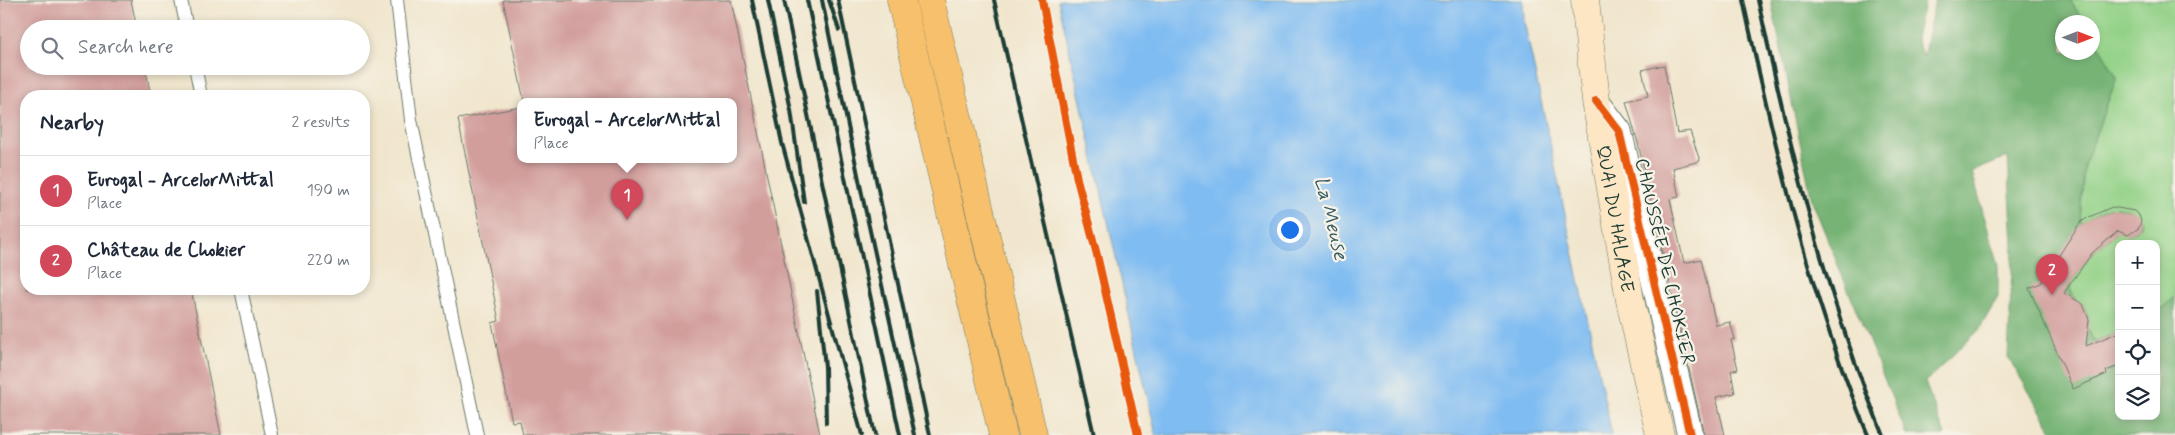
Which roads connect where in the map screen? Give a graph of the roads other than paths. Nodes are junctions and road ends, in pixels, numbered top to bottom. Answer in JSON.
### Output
{"nodes":[{"id":1,"x":181,"y":0,"type":"edge"},
{"id":2,"x":397,"y":0,"type":"edge"},
{"id":3,"x":901,"y":0,"type":"edge"},
{"id":4,"x":930,"y":0,"type":"edge"},
{"id":5,"x":1585,"y":0,"type":"edge"},
{"id":6,"x":185,"y":20,"type":"edge"},
{"id":7,"x":197,"y":75,"type":"edge"},
{"id":8,"x":200,"y":90,"type":"edge"},
{"id":9,"x":1596,"y":101,"type":"junction"},
{"id":10,"x":242,"y":295,"type":"edge"},
{"id":11,"x":272,"y":435,"type":"edge"},
{"id":12,"x":477,"y":435,"type":"edge"},
{"id":13,"x":1003,"y":435,"type":"edge"},
{"id":14,"x":1032,"y":435,"type":"edge"},
{"id":15,"x":1660,"y":435,"type":"edge"},
{"id":16,"x":1690,"y":435,"type":"edge"}],
"edges":[{"from":1,"to":6,"type":"lane"},
{"from":2,"to":12,"type":"lane"},
{"from":3,"to":13,"type":"highway"},
{"from":4,"to":14,"type":"highway"},
{"from":5,"to":9,"type":"main road","name":"QUAI DU HALAGE"},
{"from":7,"to":8,"type":"lane"},
{"from":9,"to":15,"type":"main road","name":"QUAI DU HALAGE"},
{"from":9,"to":16,"type":"street","name":"CHAUSSÉE DE CHOKIER"},
{"from":10,"to":11,"type":"lane"}]}
